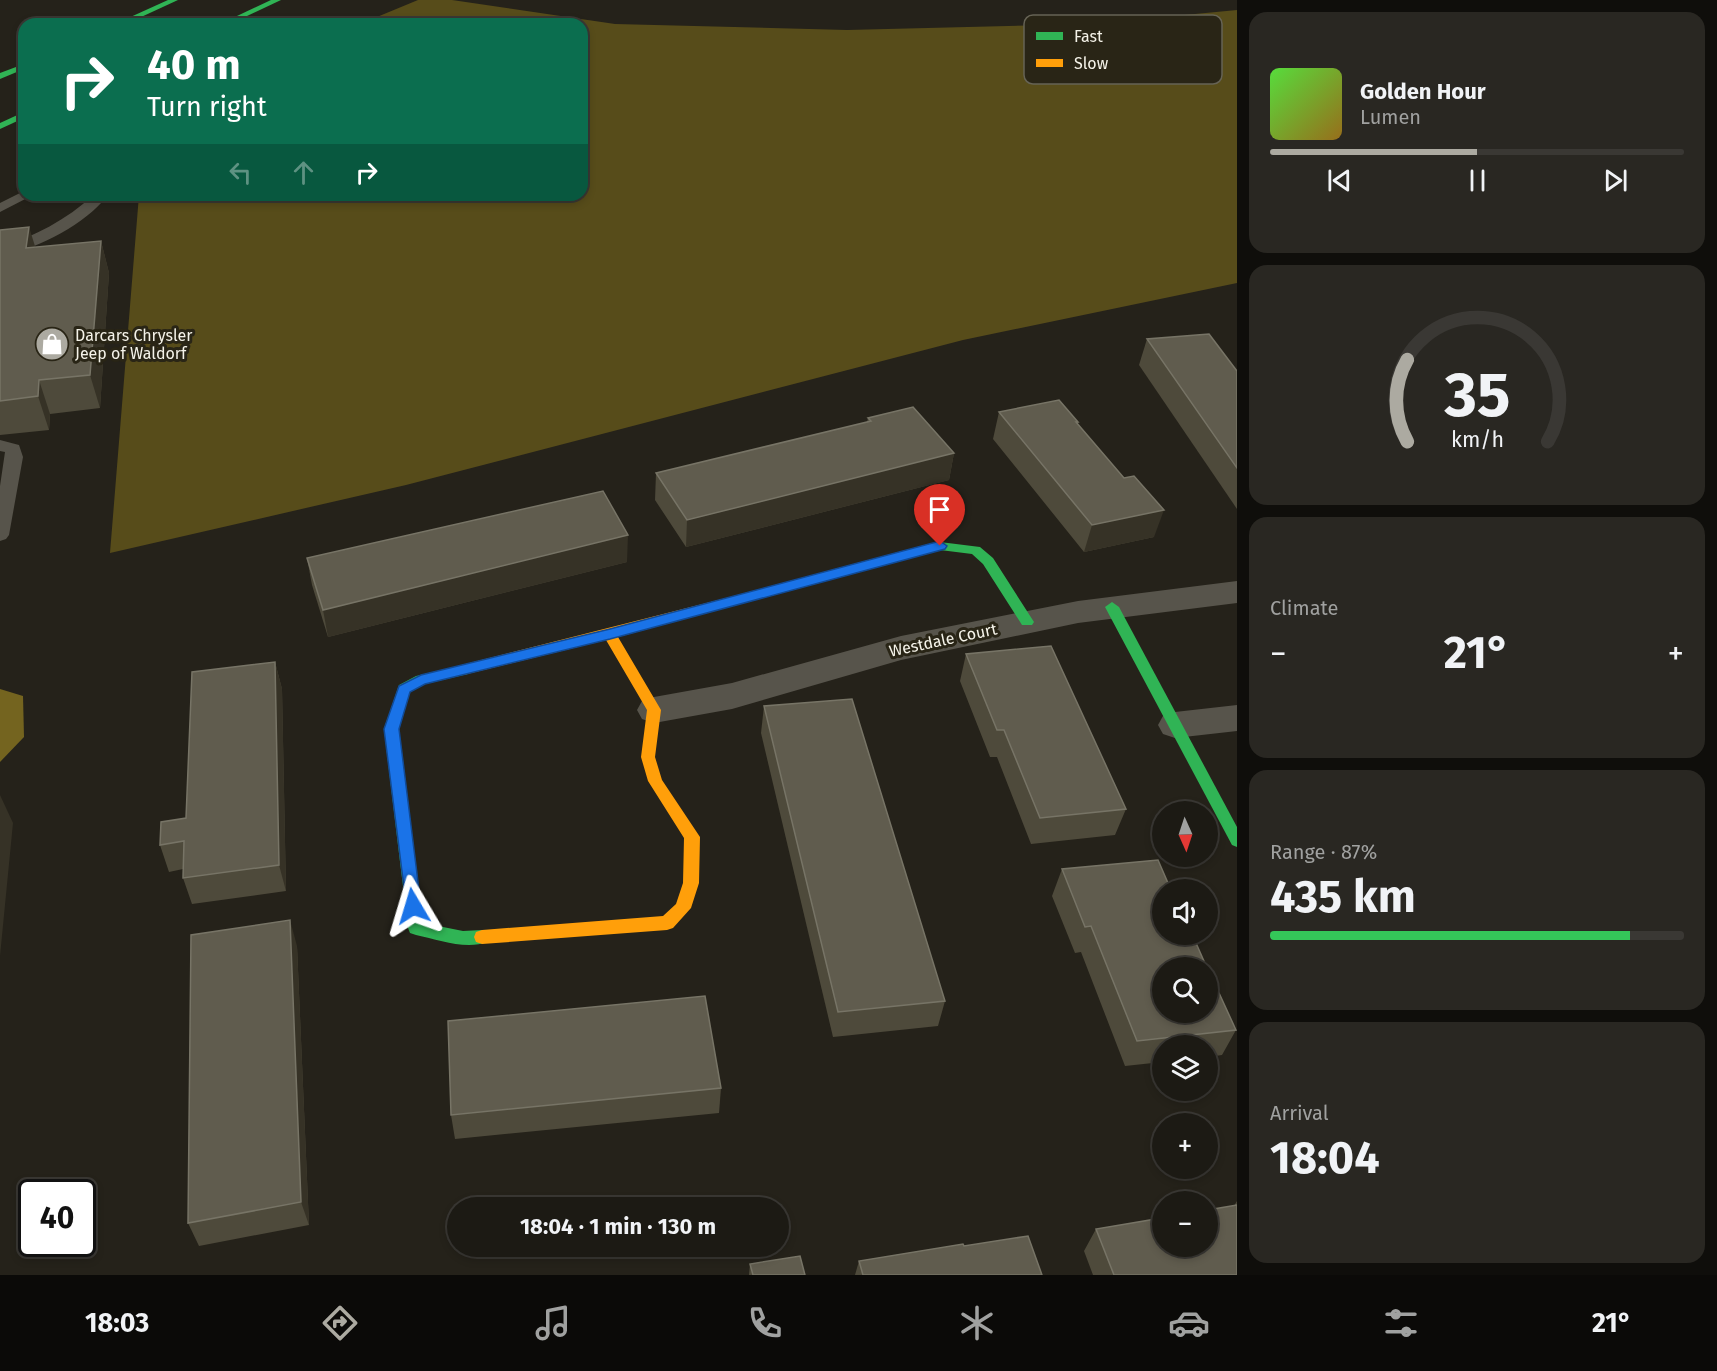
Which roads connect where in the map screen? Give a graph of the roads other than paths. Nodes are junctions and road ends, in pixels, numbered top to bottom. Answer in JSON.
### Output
{"nodes":[{"id":1,"x":174,"y":0,"type":"edge"},
{"id":2,"x":277,"y":0,"type":"edge"},
{"id":3,"x":133,"y":18,"type":"edge"},
{"id":4,"x":237,"y":18,"type":"edge"},
{"id":5,"x":18,"y":68,"type":"edge"},
{"id":6,"x":0,"y":76,"type":"edge"},
{"id":7,"x":18,"y":118,"type":"edge"},
{"id":8,"x":0,"y":126,"type":"edge"},
{"id":9,"x":18,"y":199,"type":"edge"},
{"id":10,"x":95,"y":201,"type":"edge"},
{"id":11,"x":0,"y":208,"type":"edge"},
{"id":12,"x":0,"y":253,"type":"edge"},
{"id":13,"x":0,"y":445,"type":"edge"},
{"id":14,"x":0,"y":535,"type":"edge"},
{"id":15,"x":1236,"y":593,"type":"edge"},
{"id":16,"x":1112,"y":607,"type":"junction"},
{"id":17,"x":1027,"y":622,"type":"junction"},
{"id":18,"x":610,"y":634,"type":"junction"},
{"id":19,"x":654,"y":710,"type":"junction"},
{"id":20,"x":1237,"y":718,"type":"edge"},
{"id":21,"x":1175,"y":725,"type":"junction"},
{"id":22,"x":1237,"y":841,"type":"edge"}],
"edges":[{"from":1,"to":3,"type":"main road"},
{"from":2,"to":4,"type":"main road"},
{"from":5,"to":6,"type":"main road"},
{"from":7,"to":8,"type":"main road"},
{"from":9,"to":11,"type":"lane"},
{"from":10,"to":12,"type":"lane"},
{"from":13,"to":14,"type":"lane"},
{"from":15,"to":16,"type":"street","name":"Westdale Court"},
{"from":16,"to":17,"type":"street","name":"Westdale Court"},
{"from":16,"to":21,"type":"main road"},
{"from":17,"to":18,"type":"main road"},
{"from":17,"to":19,"type":"street","name":"Westdale Court"},
{"from":18,"to":19,"type":"main road"},
{"from":18,"to":19,"type":"main road"},
{"from":20,"to":21,"type":"street"},
{"from":21,"to":22,"type":"main road"}]}
